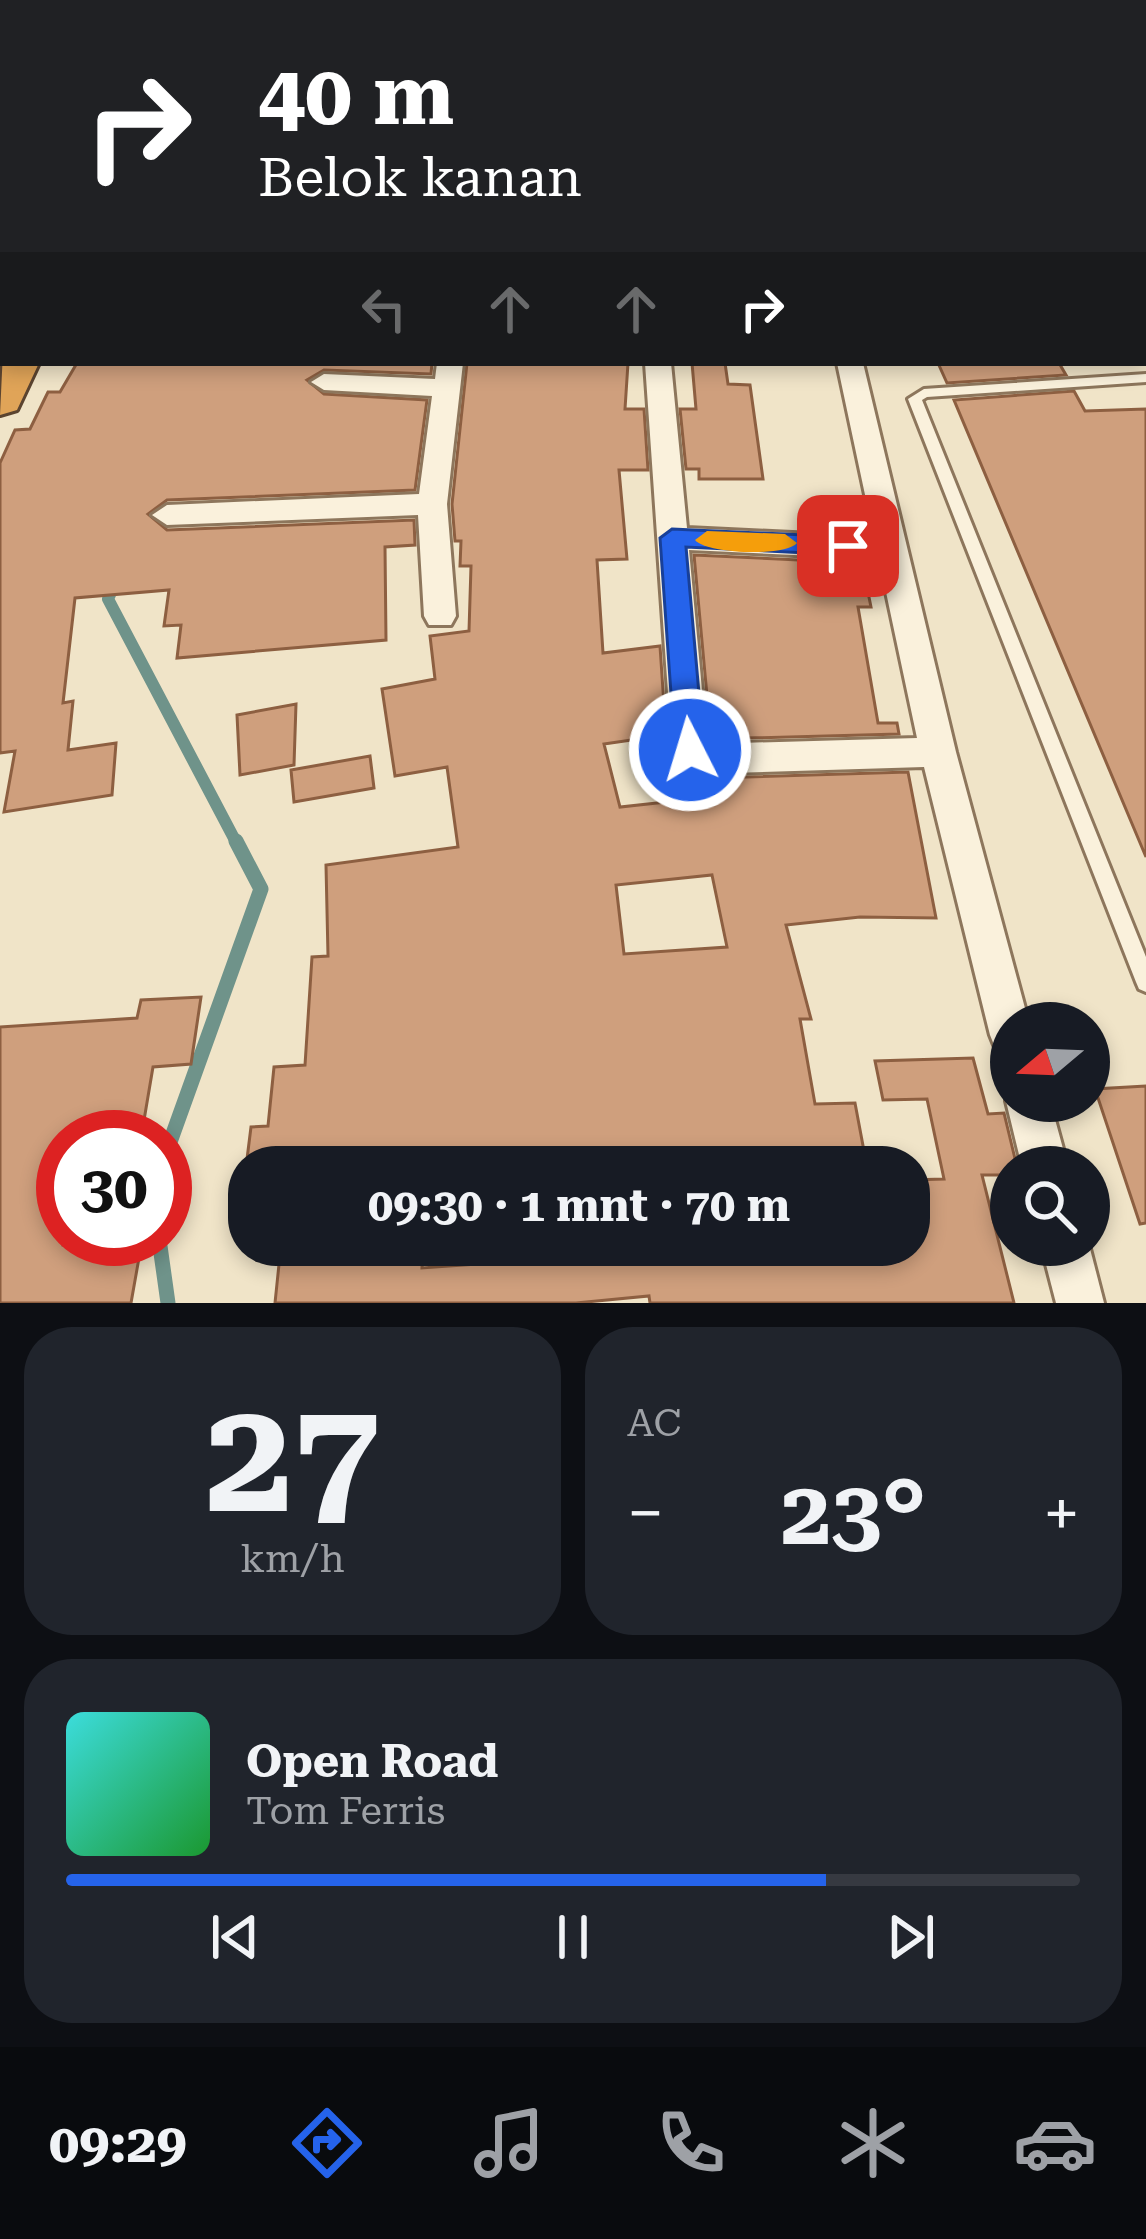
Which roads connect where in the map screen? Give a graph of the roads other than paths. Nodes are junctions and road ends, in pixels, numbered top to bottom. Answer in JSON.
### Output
{"nodes":[{"id":1,"x":14,"y":366,"type":"edge"},
{"id":2,"x":658,"y":366,"type":"edge"},
{"id":3,"x":851,"y":366,"type":"edge"},
{"id":4,"x":447,"y":376,"type":"edge"},
{"id":5,"x":1146,"y":378,"type":"edge"},
{"id":6,"x":324,"y":382,"type":"dead end"},
{"id":7,"x":0,"y":399,"type":"edge"},
{"id":8,"x":432,"y":504,"type":"junction"},
{"id":9,"x":167,"y":515,"type":"dead end"},
{"id":10,"x":672,"y":538,"type":"junction"},
{"id":11,"x":892,"y":549,"type":"junction"},
{"id":12,"x":440,"y":616,"type":"dead end"},
{"id":13,"x":938,"y":752,"type":"junction"},
{"id":14,"x":1146,"y":982,"type":"edge"},
{"id":15,"x":1002,"y":1002,"type":"edge"},
{"id":16,"x":1070,"y":1266,"type":"edge"},
{"id":17,"x":1080,"y":1303,"type":"edge"}],
"edges":[{"from":1,"to":7,"type":"highway"},
{"from":2,"to":10,"type":"street"},
{"from":3,"to":11,"type":"street"},
{"from":4,"to":6,"type":"street"},
{"from":4,"to":8,"type":"street"},
{"from":5,"to":14,"type":"lane"},
{"from":8,"to":9,"type":"street"},
{"from":8,"to":12,"type":"street"},
{"from":10,"to":11,"type":"street"},
{"from":10,"to":13,"type":"street"},
{"from":11,"to":13,"type":"street"},
{"from":13,"to":15,"type":"street"},
{"from":16,"to":17,"type":"street"}]}
